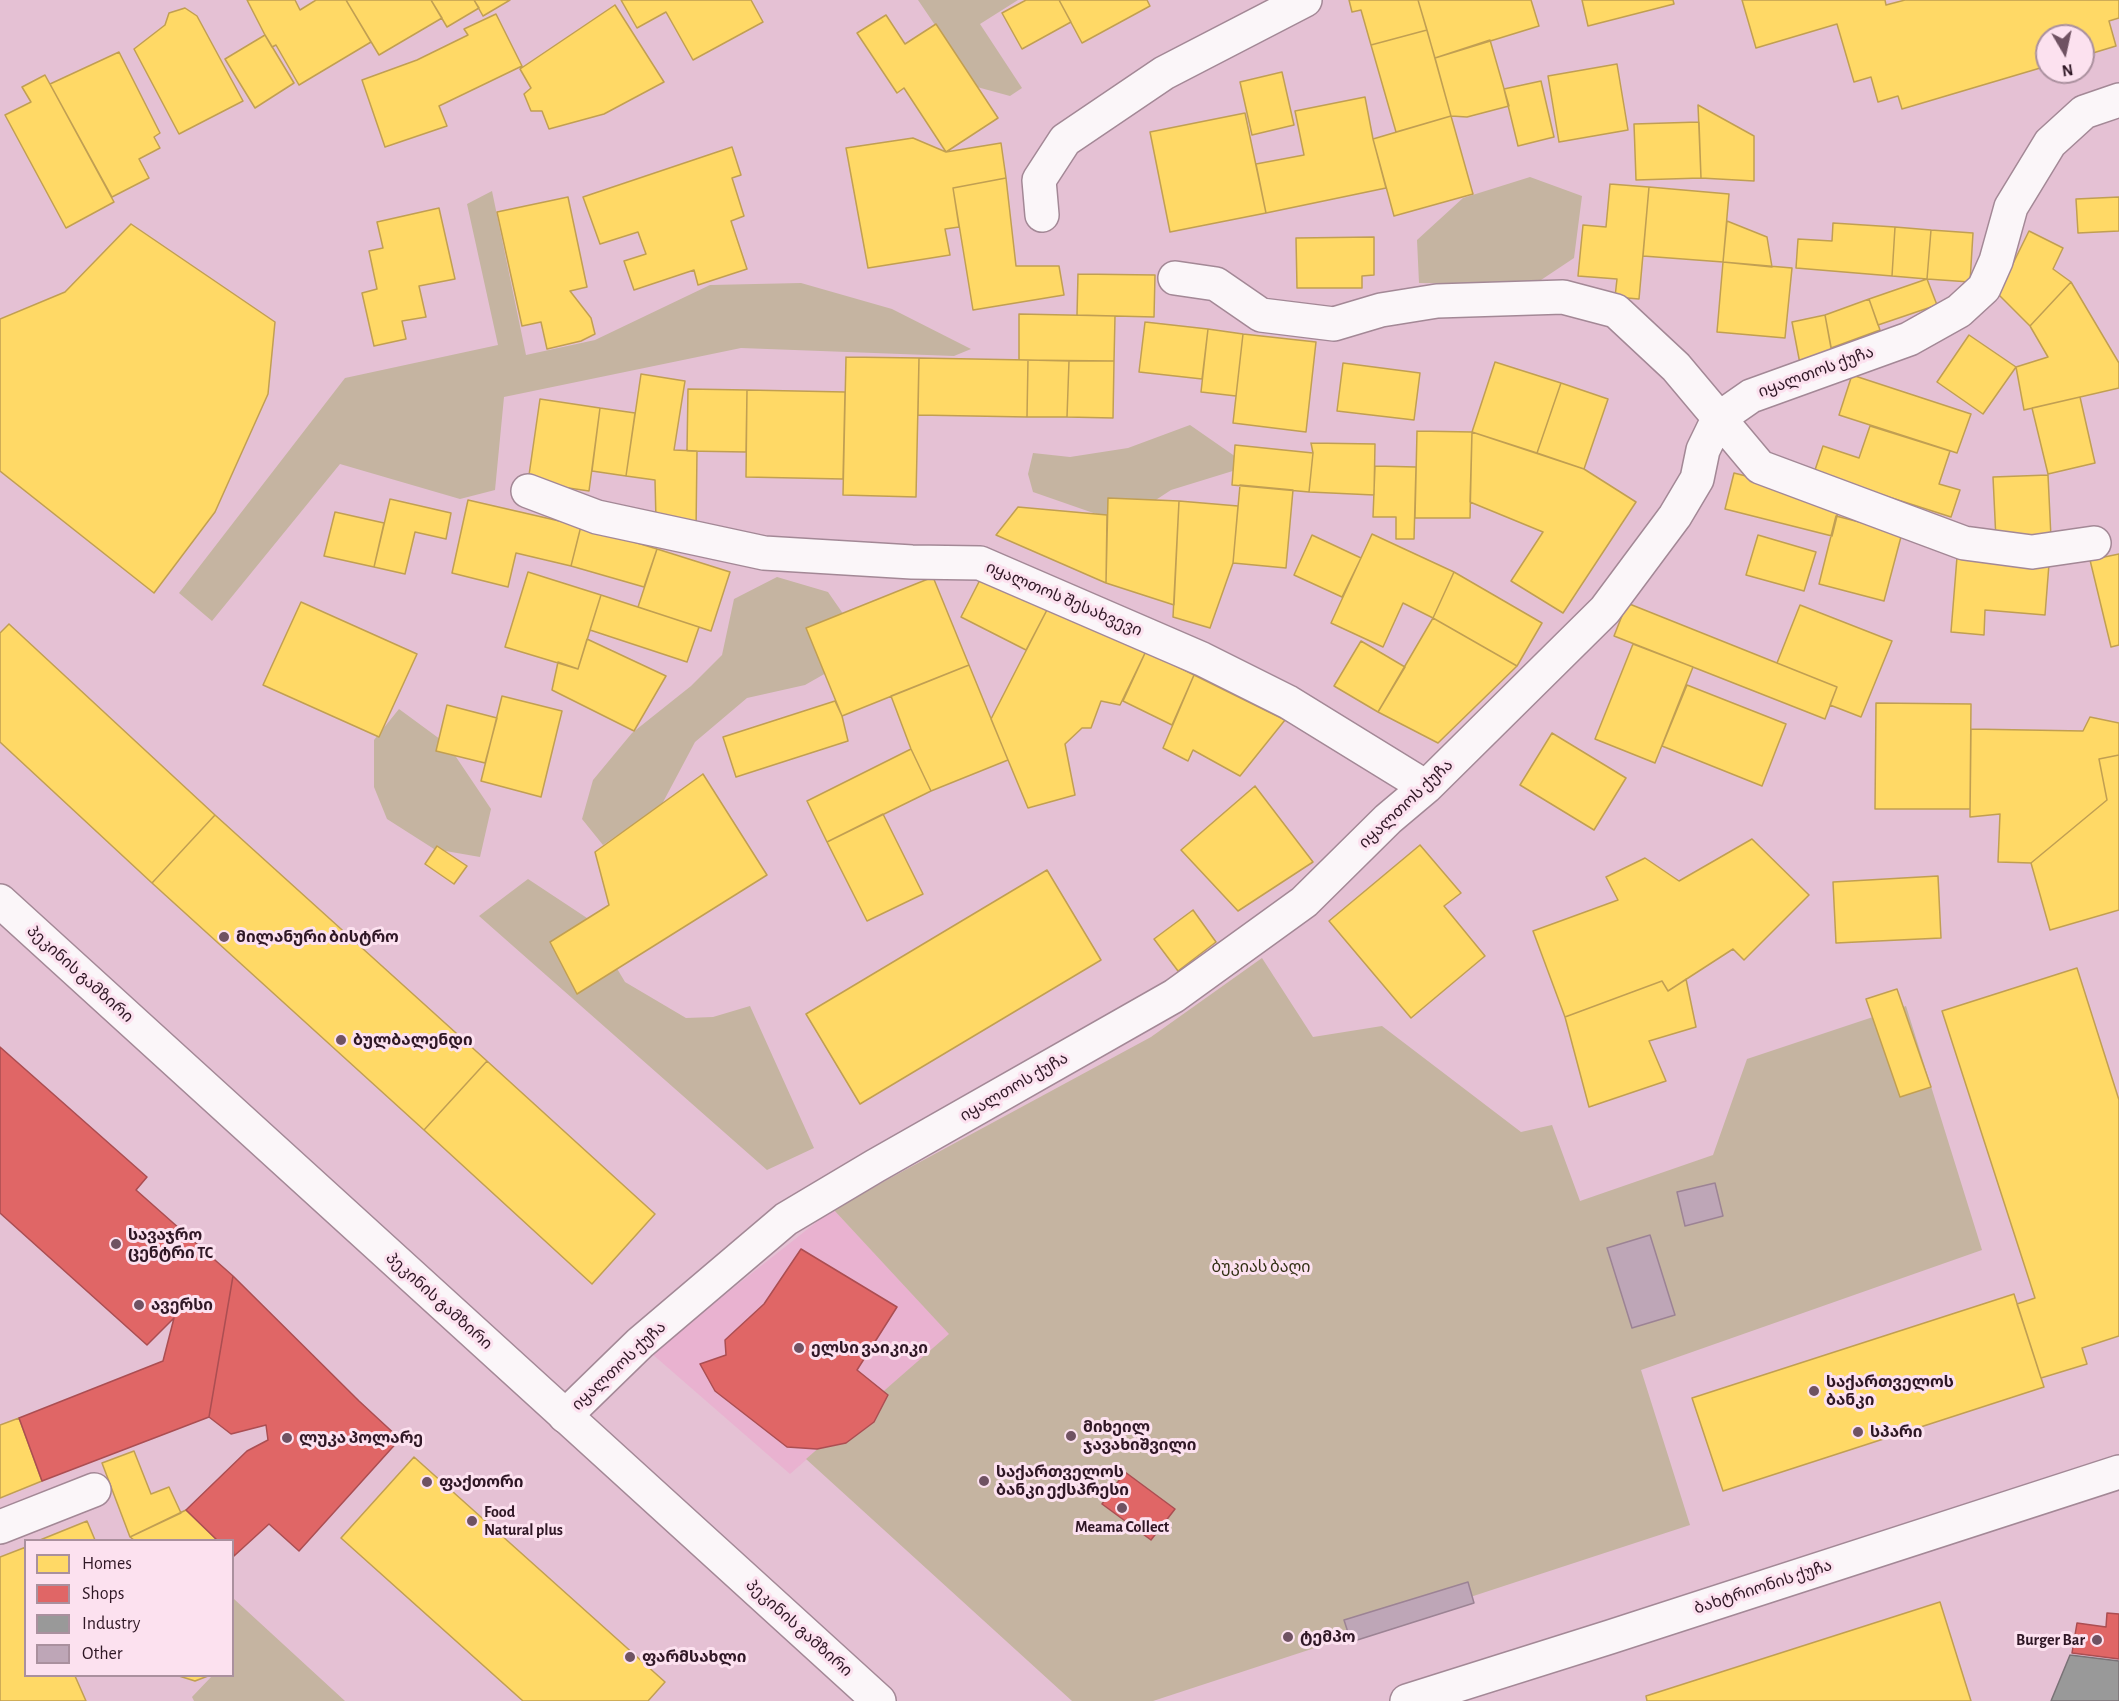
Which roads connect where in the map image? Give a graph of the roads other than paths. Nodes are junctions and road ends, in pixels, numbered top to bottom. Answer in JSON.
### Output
{"nodes":[{"id":1,"x":1305,"y":0,"type":"edge"},
{"id":2,"x":2119,"y":100,"type":"edge"},
{"id":3,"x":1042,"y":215,"type":"dead end"},
{"id":4,"x":1175,"y":278,"type":"dead end"},
{"id":5,"x":1718,"y":419,"type":"junction"},
{"id":6,"x":528,"y":491,"type":"dead end"},
{"id":7,"x":2094,"y":543,"type":"dead end"},
{"id":8,"x":1430,"y":782,"type":"junction"},
{"id":9,"x":0,"y":901,"type":"edge"},
{"id":10,"x":565,"y":1416,"type":"junction"},
{"id":11,"x":2119,"y":1472,"type":"edge"},
{"id":12,"x":94,"y":1490,"type":"dead end"},
{"id":13,"x":0,"y":1527,"type":"edge"},
{"id":14,"x":879,"y":1701,"type":"edge"},
{"id":15,"x":1407,"y":1701,"type":"edge"}],
"edges":[{"from":1,"to":3,"type":"street"},
{"from":2,"to":5,"type":"street","name":"იყალთოს ქუჩა"},
{"from":4,"to":5,"type":"street"},
{"from":5,"to":7,"type":"street"},
{"from":5,"to":8,"type":"street","name":"იყალთოს ქუჩა"},
{"from":6,"to":8,"type":"street","name":"იყალთოს შესახვევი"},
{"from":8,"to":10,"type":"street","name":"იყალთოს ქუჩა"},
{"from":9,"to":10,"type":"street","name":"პეკინის გამზირი"},
{"from":10,"to":14,"type":"street","name":"პეკინის გამზირი"},
{"from":11,"to":15,"type":"street","name":"ბახტრიონის ქუჩა"},
{"from":12,"to":13,"type":"street"}]}
